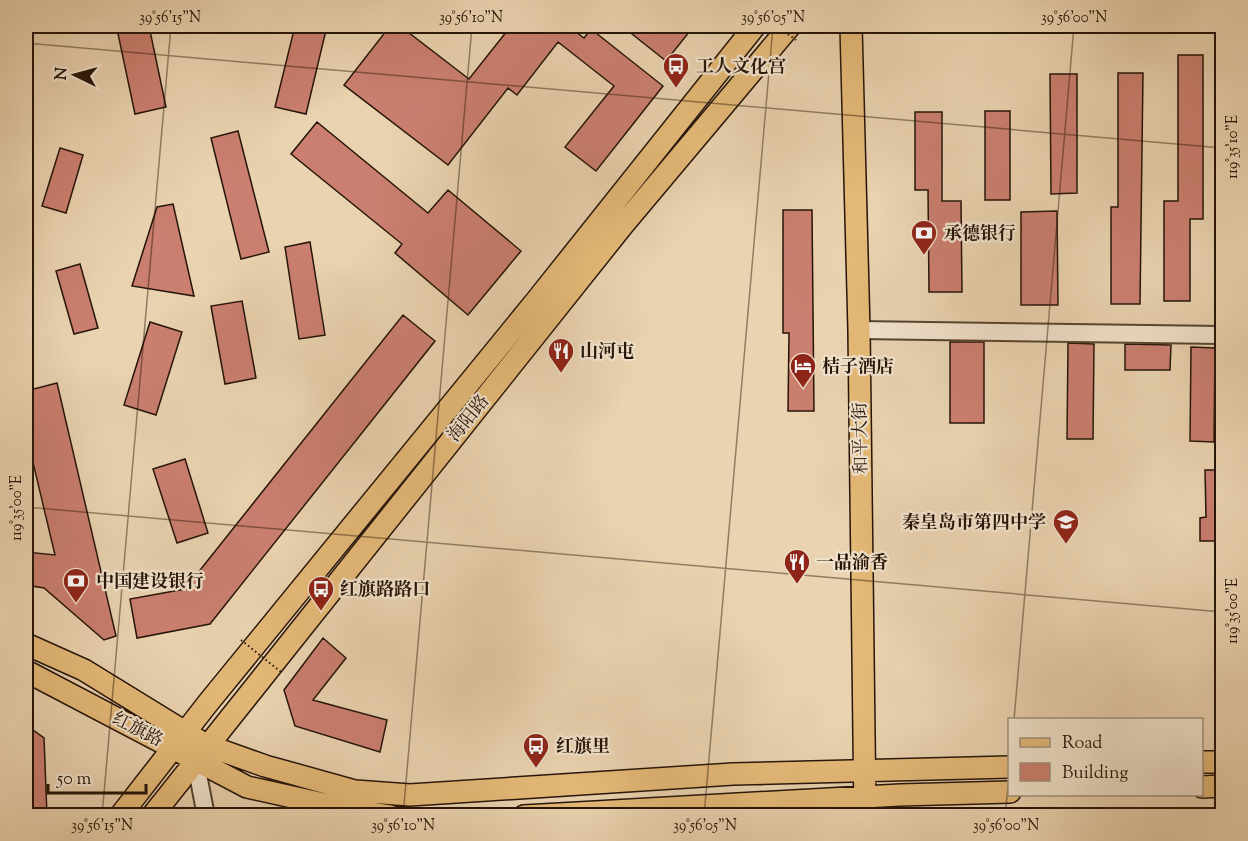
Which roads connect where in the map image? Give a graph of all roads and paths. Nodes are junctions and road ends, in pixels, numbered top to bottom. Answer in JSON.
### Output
{"nodes":[{"id":1,"x":755,"y":26,"type":"edge"},
{"id":2,"x":777,"y":26,"type":"edge"},
{"id":3,"x":851,"y":26,"type":"edge"},
{"id":4,"x":793,"y":33,"type":"edge"},
{"id":5,"x":859,"y":330,"type":"junction"},
{"id":6,"x":1222,"y":335,"type":"edge"},
{"id":7,"x":240,"y":640,"type":"dead end"},
{"id":8,"x":26,"y":644,"type":"edge"},
{"id":9,"x":26,"y":671,"type":"edge"},
{"id":10,"x":281,"y":672,"type":"dead end"},
{"id":11,"x":180,"y":741,"type":"junction"},
{"id":12,"x":200,"y":752,"type":"junction"},
{"id":13,"x":1203,"y":762,"type":"edge"},
{"id":14,"x":1222,"y":762,"type":"edge"},
{"id":15,"x":1008,"y":767,"type":"edge"},
{"id":16,"x":864,"y":771,"type":"junction"},
{"id":17,"x":1222,"y":786,"type":"edge"},
{"id":18,"x":1203,"y":787,"type":"edge"},
{"id":19,"x":1008,"y":792,"type":"edge"},
{"id":20,"x":865,"y":806,"type":"edge"},
{"id":21,"x":120,"y":816,"type":"edge"},
{"id":22,"x":152,"y":816,"type":"edge"},
{"id":23,"x":206,"y":816,"type":"edge"},
{"id":24,"x":390,"y":816,"type":"edge"},
{"id":25,"x":524,"y":816,"type":"edge"}],
"edges":[{"from":1,"to":11,"type":"main road","name":"海阳路"},
{"from":2,"to":4,"type":"path","bridge":true},
{"from":3,"to":5,"type":"main road","name":"和平大街"},
{"from":4,"to":12,"type":"main road","name":"海阳路"},
{"from":5,"to":6,"type":"street"},
{"from":5,"to":16,"type":"main road","name":"和平大街"},
{"from":7,"to":10,"type":"path","bridge":true},
{"from":8,"to":11,"type":"main road"},
{"from":9,"to":11,"type":"main road","name":"红旗路"},
{"from":11,"to":12,"type":"main road"},
{"from":11,"to":21,"type":"main road","name":"海阳路"},
{"from":12,"to":16,"type":"main road"},
{"from":12,"to":22,"type":"main road","name":"海阳路"},
{"from":12,"to":23,"type":"street"},
{"from":12,"to":24,"type":"main road"},
{"from":13,"to":14,"type":"main road"},
{"from":15,"to":16,"type":"main road"},
{"from":16,"to":20,"type":"main road","name":"和平大街"},
{"from":17,"to":18,"type":"main road"},
{"from":19,"to":20,"type":"main road"},
{"from":20,"to":25,"type":"main road"}]}
